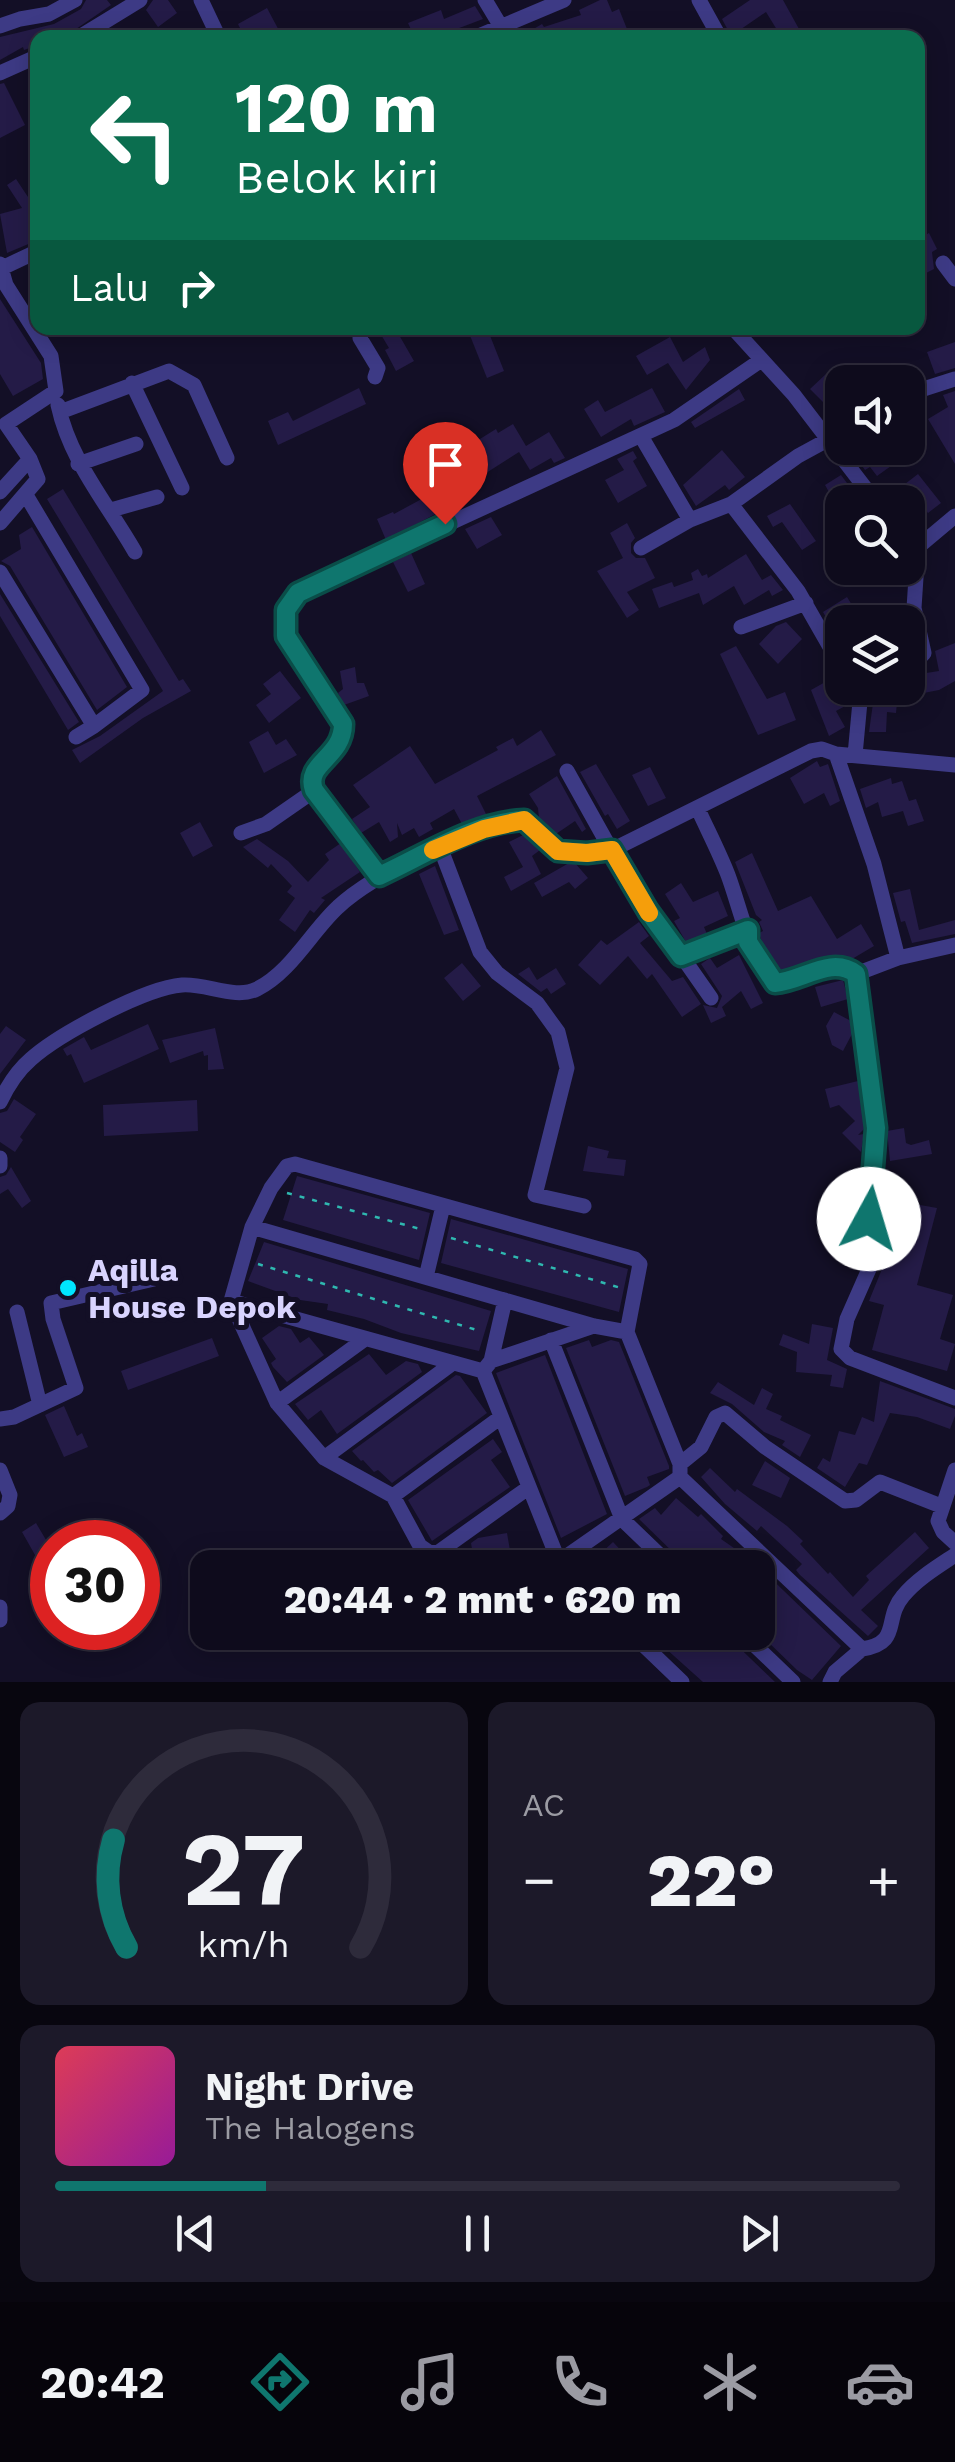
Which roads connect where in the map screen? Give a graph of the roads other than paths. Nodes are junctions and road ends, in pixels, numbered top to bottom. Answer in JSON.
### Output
{"nodes":[{"id":1,"x":140,"y":0,"type":"edge"},
{"id":2,"x":201,"y":0,"type":"edge"},
{"id":3,"x":485,"y":0,"type":"edge"},
{"id":4,"x":564,"y":0,"type":"edge"},
{"id":5,"x":700,"y":0,"type":"edge"},
{"id":6,"x":64,"y":3,"type":"edge"},
{"id":7,"x":117,"y":6,"type":"edge"},
{"id":8,"x":500,"y":25,"type":"junction"},
{"id":9,"x":0,"y":26,"type":"edge"},
{"id":10,"x":88,"y":30,"type":"edge"},
{"id":11,"x":215,"y":30,"type":"edge"},
{"id":12,"x":490,"y":30,"type":"edge"},
{"id":13,"x":716,"y":30,"type":"edge"},
{"id":14,"x":30,"y":60,"type":"edge"},
{"id":15,"x":0,"y":73,"type":"edge"},
{"id":16,"x":30,"y":254,"type":"edge"},
{"id":17,"x":942,"y":262,"type":"dead end"},
{"id":18,"x":1,"y":266,"type":"edge"},
{"id":19,"x":955,"y":279,"type":"edge"},
{"id":20,"x":3,"y":287,"type":"edge"},
{"id":21,"x":30,"y":326,"type":"edge"},
{"id":22,"x":36,"y":335,"type":"edge"},
{"id":23,"x":361,"y":335,"type":"edge"},
{"id":24,"x":739,"y":335,"type":"edge"},
{"id":25,"x":760,"y":361,"type":"junction"},
{"id":26,"x":376,"y":376,"type":"dead end"},
{"id":27,"x":955,"y":379,"type":"edge"},
{"id":28,"x":132,"y":383,"type":"junction"},
{"id":29,"x":925,"y":389,"type":"edge"},
{"id":30,"x":56,"y":391,"type":"junction"},
{"id":31,"x":60,"y":412,"type":"junction"},
{"id":32,"x":825,"y":426,"type":"edge"},
{"id":33,"x":641,"y":436,"type":"junction"},
{"id":34,"x":825,"y":442,"type":"edge"},
{"id":35,"x":136,"y":444,"type":"dead end"},
{"id":36,"x":227,"y":458,"type":"dead end"},
{"id":37,"x":30,"y":459,"type":"junction"},
{"id":38,"x":78,"y":464,"type":"junction"},
{"id":39,"x":182,"y":488,"type":"dead end"},
{"id":40,"x":0,"y":492,"type":"edge"},
{"id":41,"x":26,"y":495,"type":"junction"},
{"id":42,"x":157,"y":496,"type":"dead end"},
{"id":43,"x":731,"y":504,"type":"junction"},
{"id":44,"x":111,"y":510,"type":"junction"},
{"id":45,"x":955,"y":516,"type":"edge"},
{"id":46,"x":690,"y":520,"type":"junction"},
{"id":47,"x":0,"y":523,"type":"edge"},
{"id":48,"x":925,"y":536,"type":"edge"},
{"id":49,"x":641,"y":548,"type":"dead end"},
{"id":50,"x":135,"y":552,"type":"dead end"},
{"id":51,"x":0,"y":572,"type":"edge"},
{"id":52,"x":806,"y":602,"type":"junction"},
{"id":53,"x":741,"y":628,"type":"dead end"},
{"id":54,"x":825,"y":637,"type":"edge"},
{"id":55,"x":860,"y":705,"type":"edge"},
{"id":56,"x":94,"y":726,"type":"junction"},
{"id":57,"x":76,"y":737,"type":"dead end"},
{"id":58,"x":836,"y":754,"type":"junction"},
{"id":59,"x":855,"y":755,"type":"junction"},
{"id":60,"x":955,"y":765,"type":"edge"},
{"id":61,"x":566,"y":771,"type":"dead end"},
{"id":62,"x":314,"y":790,"type":"junction"},
{"id":63,"x":698,"y":810,"type":"junction"},
{"id":64,"x":241,"y":833,"type":"dead end"},
{"id":65,"x":440,"y":847,"type":"junction"},
{"id":66,"x":612,"y":850,"type":"junction"},
{"id":67,"x":379,"y":876,"type":"junction"},
{"id":68,"x":748,"y":930,"type":"junction"},
{"id":69,"x":955,"y":945,"type":"edge"},
{"id":70,"x":681,"y":956,"type":"junction"},
{"id":71,"x":898,"y":958,"type":"junction"},
{"id":72,"x":856,"y":974,"type":"junction"},
{"id":73,"x":710,"y":998,"type":"dead end"},
{"id":74,"x":0,"y":1102,"type":"edge"},
{"id":75,"x":0,"y":1158,"type":"edge"},
{"id":76,"x":0,"y":1166,"type":"edge"},
{"id":77,"x":444,"y":1206,"type":"junction"},
{"id":78,"x":584,"y":1206,"type":"dead end"},
{"id":79,"x":252,"y":1228,"type":"junction"},
{"id":80,"x":426,"y":1276,"type":"junction"},
{"id":81,"x":154,"y":1280,"type":"dead end"},
{"id":82,"x":505,"y":1300,"type":"junction"},
{"id":83,"x":231,"y":1301,"type":"junction"},
{"id":84,"x":17,"y":1312,"type":"dead end"},
{"id":85,"x":594,"y":1326,"type":"junction"},
{"id":86,"x":57,"y":1330,"type":"junction"},
{"id":87,"x":628,"y":1332,"type":"junction"},
{"id":88,"x":365,"y":1339,"type":"junction"},
{"id":89,"x":23,"y":1340,"type":"junction"},
{"id":90,"x":551,"y":1340,"type":"junction"},
{"id":91,"x":453,"y":1363,"type":"junction"},
{"id":92,"x":487,"y":1366,"type":"junction"},
{"id":93,"x":955,"y":1398,"type":"edge"},
{"id":94,"x":277,"y":1403,"type":"junction"},
{"id":95,"x":40,"y":1405,"type":"junction"},
{"id":96,"x":501,"y":1418,"type":"junction"},
{"id":97,"x":0,"y":1419,"type":"edge"},
{"id":98,"x":324,"y":1458,"type":"junction"},
{"id":99,"x":0,"y":1470,"type":"edge"},
{"id":100,"x":955,"y":1470,"type":"edge"},
{"id":101,"x":680,"y":1471,"type":"junction"},
{"id":102,"x":528,"y":1488,"type":"junction"},
{"id":103,"x":393,"y":1496,"type":"junction"},
{"id":104,"x":941,"y":1506,"type":"junction"},
{"id":105,"x":0,"y":1513,"type":"edge"},
{"id":106,"x":622,"y":1520,"type":"junction"},
{"id":107,"x":955,"y":1543,"type":"edge"},
{"id":108,"x":553,"y":1550,"type":"edge"},
{"id":109,"x":580,"y":1550,"type":"edge"},
{"id":110,"x":654,"y":1550,"type":"edge"},
{"id":111,"x":955,"y":1554,"type":"edge"},
{"id":112,"x":0,"y":1607,"type":"edge"},
{"id":113,"x":0,"y":1620,"type":"edge"},
{"id":114,"x":862,"y":1649,"type":"junction"},
{"id":115,"x":649,"y":1650,"type":"edge"},
{"id":116,"x":760,"y":1650,"type":"edge"},
{"id":117,"x":682,"y":1682,"type":"edge"},
{"id":118,"x":793,"y":1682,"type":"edge"},
{"id":119,"x":830,"y":1682,"type":"edge"}],
"edges":[{"from":1,"to":7,"type":"street"},
{"from":2,"to":11,"type":"street"},
{"from":3,"to":8,"type":"street"},
{"from":4,"to":8,"type":"street"},
{"from":5,"to":13,"type":"street"},
{"from":6,"to":9,"type":"street"},
{"from":7,"to":10,"type":"street"},
{"from":8,"to":12,"type":"street"},
{"from":14,"to":15,"type":"street"},
{"from":16,"to":18,"type":"street"},
{"from":17,"to":19,"type":"street"},
{"from":18,"to":20,"type":"street"},
{"from":20,"to":21,"type":"street"},
{"from":22,"to":30,"type":"street"},
{"from":23,"to":26,"type":"street"},
{"from":24,"to":25,"type":"street"},
{"from":25,"to":32,"type":"street"},
{"from":25,"to":33,"type":"street"},
{"from":27,"to":29,"type":"street"},
{"from":28,"to":31,"type":"street"},
{"from":28,"to":36,"type":"street"},
{"from":28,"to":39,"type":"street"},
{"from":30,"to":31,"type":"street"},
{"from":30,"to":37,"type":"street"},
{"from":31,"to":38,"type":"street"},
{"from":33,"to":46,"type":"street"},
{"from":33,"to":62,"type":"street"},
{"from":34,"to":43,"type":"street"},
{"from":35,"to":38,"type":"street"},
{"from":37,"to":40,"type":"street"},
{"from":37,"to":41,"type":"street"},
{"from":38,"to":44,"type":"street"},
{"from":41,"to":47,"type":"street"},
{"from":41,"to":56,"type":"street"},
{"from":42,"to":44,"type":"street"},
{"from":43,"to":46,"type":"street"},
{"from":43,"to":52,"type":"street"},
{"from":44,"to":50,"type":"street"},
{"from":45,"to":48,"type":"street"},
{"from":46,"to":49,"type":"street"},
{"from":51,"to":56,"type":"street"},
{"from":52,"to":53,"type":"street"},
{"from":52,"to":54,"type":"street"},
{"from":55,"to":59,"type":"street"},
{"from":56,"to":57,"type":"street"},
{"from":58,"to":59,"type":"street"},
{"from":58,"to":63,"type":"street"},
{"from":58,"to":71,"type":"street"},
{"from":59,"to":60,"type":"street"},
{"from":61,"to":66,"type":"street"},
{"from":62,"to":64,"type":"street"},
{"from":62,"to":67,"type":"street"},
{"from":63,"to":66,"type":"street"},
{"from":63,"to":68,"type":"street"},
{"from":65,"to":66,"type":"street"},
{"from":65,"to":67,"type":"street"},
{"from":65,"to":78,"type":"street"},
{"from":66,"to":70,"type":"street"},
{"from":67,"to":74,"type":"street"},
{"from":68,"to":70,"type":"street"},
{"from":68,"to":72,"type":"street"},
{"from":69,"to":71,"type":"street"},
{"from":70,"to":73,"type":"street"},
{"from":71,"to":72,"type":"street"},
{"from":72,"to":93,"type":"street"},
{"from":75,"to":76,"type":"street"},
{"from":77,"to":79,"type":"street"},
{"from":77,"to":80,"type":"street"},
{"from":77,"to":87,"type":"street"},
{"from":79,"to":80,"type":"street"},
{"from":79,"to":83,"type":"street"},
{"from":80,"to":82,"type":"street"},
{"from":81,"to":86,"type":"street"},
{"from":82,"to":85,"type":"street"},
{"from":82,"to":92,"type":"street"},
{"from":83,"to":88,"type":"street"},
{"from":83,"to":94,"type":"street"},
{"from":84,"to":89,"type":"street"},
{"from":85,"to":87,"type":"street"},
{"from":85,"to":90,"type":"street"},
{"from":86,"to":89,"type":"street"},
{"from":86,"to":95,"type":"street"},
{"from":87,"to":101,"type":"street"},
{"from":88,"to":91,"type":"street"},
{"from":88,"to":94,"type":"street"},
{"from":89,"to":95,"type":"street"},
{"from":90,"to":92,"type":"street"},
{"from":90,"to":106,"type":"street"},
{"from":91,"to":92,"type":"street"},
{"from":91,"to":98,"type":"street"},
{"from":92,"to":96,"type":"street"},
{"from":94,"to":98,"type":"street"},
{"from":95,"to":97,"type":"street"},
{"from":96,"to":102,"type":"street"},
{"from":96,"to":103,"type":"street"},
{"from":98,"to":103,"type":"street"},
{"from":99,"to":105,"type":"street"},
{"from":100,"to":104,"type":"street"},
{"from":101,"to":104,"type":"street"},
{"from":101,"to":106,"type":"street"},
{"from":101,"to":114,"type":"street"},
{"from":102,"to":103,"type":"street"},
{"from":102,"to":108,"type":"street"},
{"from":104,"to":107,"type":"street"},
{"from":106,"to":109,"type":"street"},
{"from":106,"to":110,"type":"street"},
{"from":111,"to":114,"type":"street"},
{"from":112,"to":113,"type":"street"},
{"from":114,"to":119,"type":"street"},
{"from":115,"to":117,"type":"street"},
{"from":116,"to":118,"type":"street"}]}
